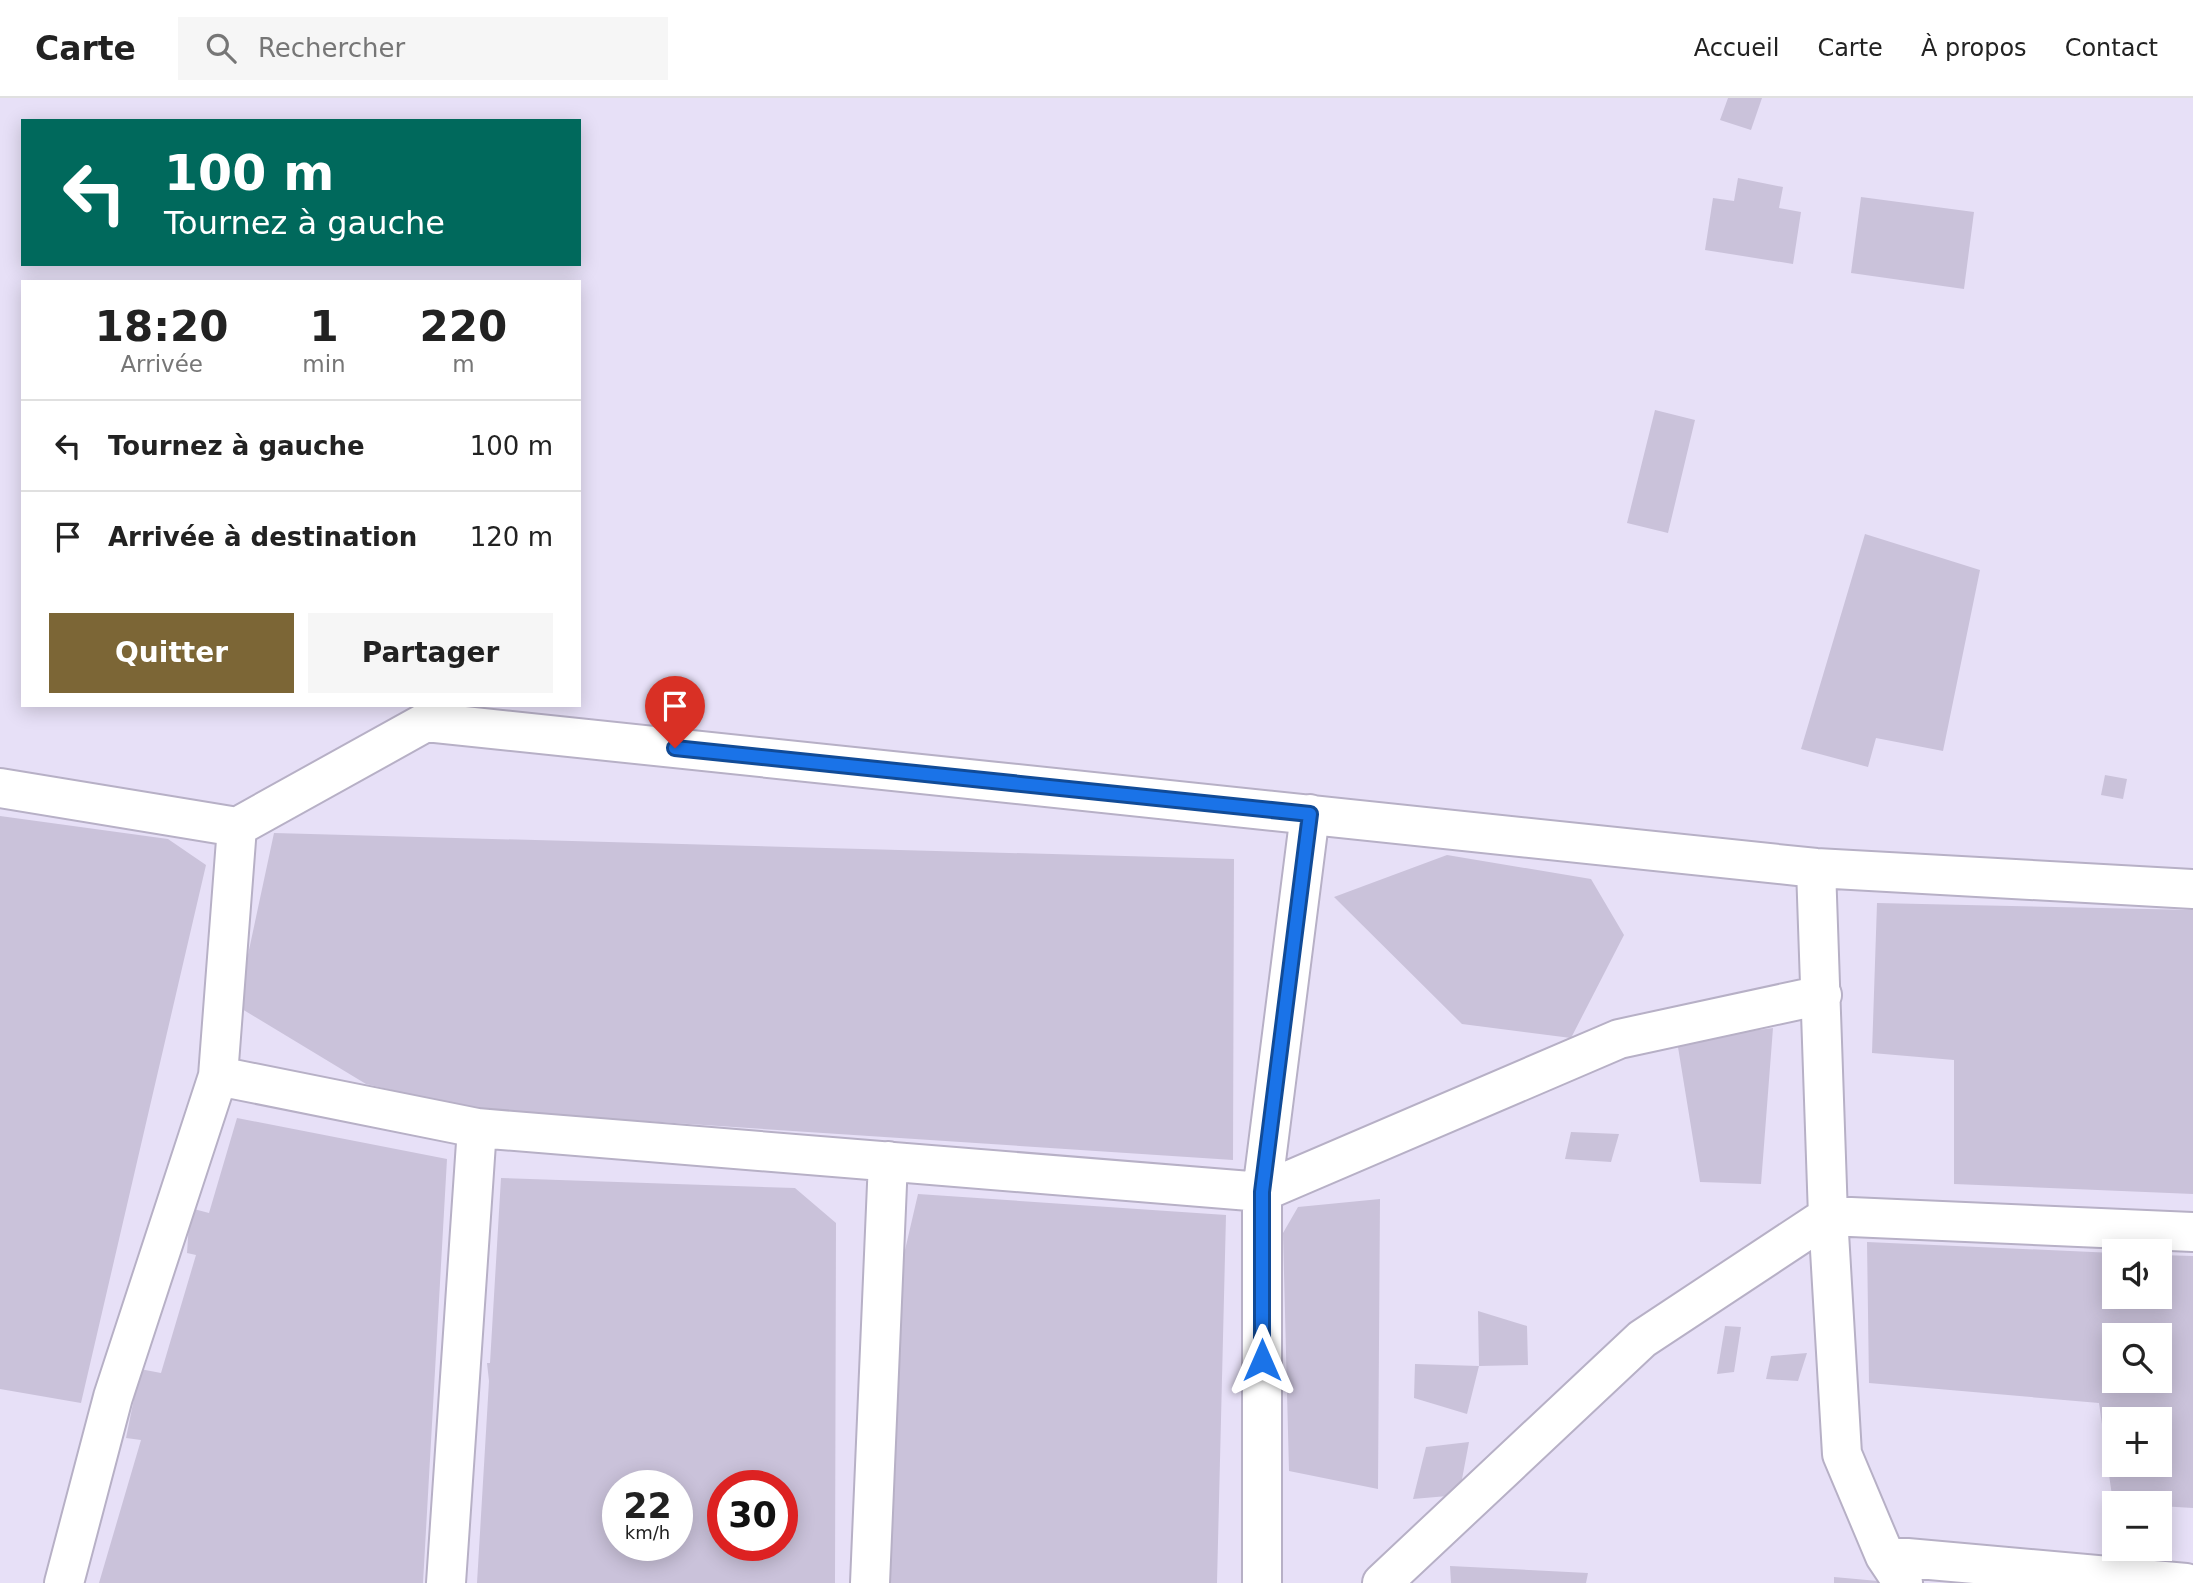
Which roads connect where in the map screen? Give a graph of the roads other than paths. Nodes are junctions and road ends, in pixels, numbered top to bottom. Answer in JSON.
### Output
{"nodes":[{"id":1,"x":0,"y":788,"type":"edge"},
{"id":2,"x":1310,"y":814,"type":"junction"},
{"id":3,"x":237,"y":827,"type":"junction"},
{"id":4,"x":1816,"y":868,"type":"junction"},
{"id":5,"x":2193,"y":888,"type":"edge"},
{"id":6,"x":1822,"y":995,"type":"junction"},
{"id":7,"x":218,"y":1076,"type":"junction"},
{"id":8,"x":477,"y":1128,"type":"junction"},
{"id":9,"x":888,"y":1161,"type":"junction"},
{"id":10,"x":1262,"y":1192,"type":"junction"},
{"id":11,"x":1828,"y":1216,"type":"junction"},
{"id":12,"x":2193,"y":1232,"type":"edge"},
{"id":13,"x":1894,"y":1570,"type":"edge"},
{"id":14,"x":64,"y":1583,"type":"edge"},
{"id":15,"x":446,"y":1583,"type":"edge"},
{"id":16,"x":870,"y":1583,"type":"edge"},
{"id":17,"x":1262,"y":1583,"type":"edge"},
{"id":18,"x":1382,"y":1583,"type":"edge"},
{"id":19,"x":2186,"y":1583,"type":"edge"}],
"edges":[{"from":1,"to":3,"type":"street"},
{"from":2,"to":3,"type":"street"},
{"from":2,"to":4,"type":"street"},
{"from":2,"to":10,"type":"street"},
{"from":3,"to":7,"type":"street"},
{"from":4,"to":5,"type":"street"},
{"from":4,"to":6,"type":"street"},
{"from":6,"to":10,"type":"street"},
{"from":6,"to":11,"type":"street"},
{"from":7,"to":8,"type":"street"},
{"from":7,"to":14,"type":"street"},
{"from":8,"to":9,"type":"street"},
{"from":8,"to":15,"type":"street"},
{"from":9,"to":10,"type":"street"},
{"from":9,"to":16,"type":"street"},
{"from":10,"to":17,"type":"street"},
{"from":11,"to":12,"type":"street"},
{"from":11,"to":13,"type":"street"},
{"from":11,"to":18,"type":"street"},
{"from":13,"to":19,"type":"street"}]}
